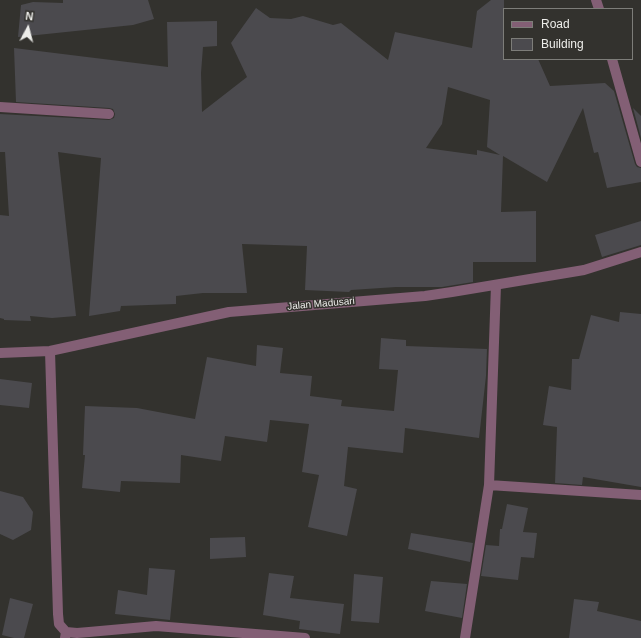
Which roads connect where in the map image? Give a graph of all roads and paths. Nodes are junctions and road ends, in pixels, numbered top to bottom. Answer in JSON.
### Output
{"nodes":[{"id":1,"x":612,"y":60,"type":"edge"},
{"id":2,"x":0,"y":107,"type":"edge"},
{"id":3,"x":109,"y":114,"type":"dead end"},
{"id":4,"x":641,"y":162,"type":"edge"},
{"id":5,"x":641,"y":252,"type":"edge"},
{"id":6,"x":496,"y":284,"type":"junction"},
{"id":7,"x":50,"y":351,"type":"junction"},
{"id":8,"x":0,"y":353,"type":"edge"},
{"id":9,"x":489,"y":485,"type":"junction"},
{"id":10,"x":641,"y":496,"type":"edge"},
{"id":11,"x":65,"y":635,"type":"edge"},
{"id":12,"x":305,"y":638,"type":"edge"},
{"id":13,"x":465,"y":638,"type":"edge"}],
"edges":[{"from":1,"to":4,"type":"street"},
{"from":2,"to":3,"type":"street"},
{"from":5,"to":6,"type":"street","name":"Jalan Madusari"},
{"from":6,"to":7,"type":"street","name":"Jalan Madusari"},
{"from":6,"to":9,"type":"street"},
{"from":7,"to":8,"type":"street","name":"Jalan Madusari"},
{"from":7,"to":11,"type":"street"},
{"from":9,"to":10,"type":"street"},
{"from":9,"to":13,"type":"street"},
{"from":11,"to":12,"type":"street"}]}
